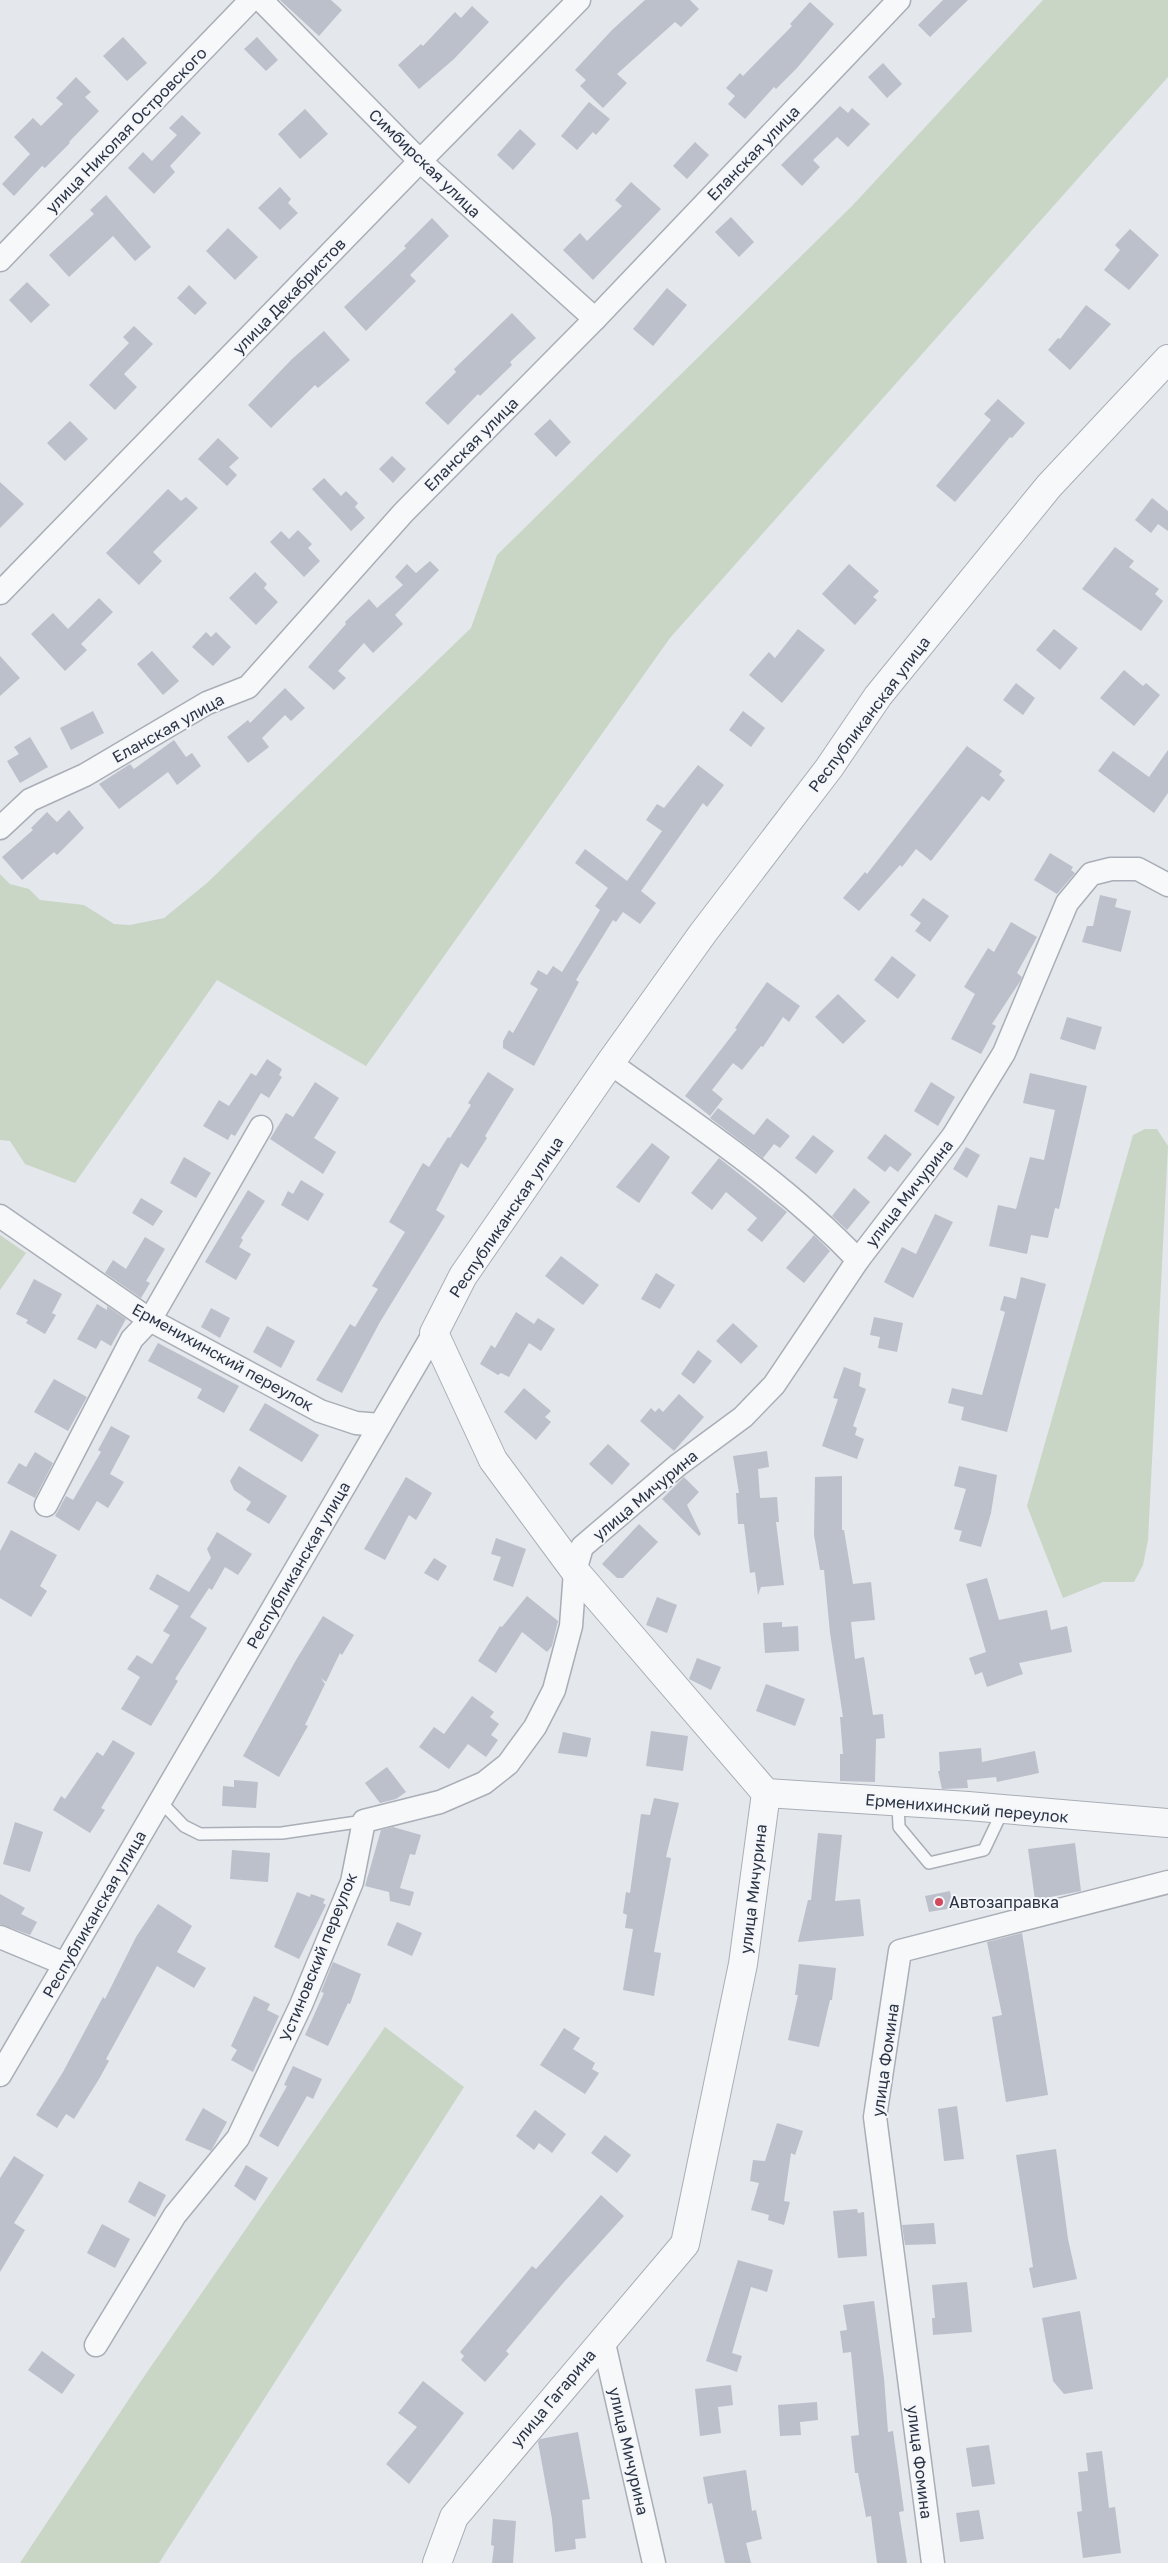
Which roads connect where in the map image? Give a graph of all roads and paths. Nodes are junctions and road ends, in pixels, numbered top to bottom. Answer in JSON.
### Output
{"nodes":[{"id":1,"x":252,"y":0,"type":"edge"},
{"id":2,"x":261,"y":0,"type":"edge"},
{"id":3,"x":580,"y":0,"type":"edge"},
{"id":4,"x":899,"y":0,"type":"edge"},
{"id":5,"x":420,"y":161,"type":"junction"},
{"id":6,"x":0,"y":260,"type":"edge"},
{"id":7,"x":595,"y":319,"type":"junction"},
{"id":8,"x":1168,"y":359,"type":"edge"},
{"id":9,"x":0,"y":593,"type":"edge"},
{"id":10,"x":0,"y":828,"type":"edge"},
{"id":11,"x":1168,"y":884,"type":"edge"},
{"id":12,"x":610,"y":1063,"type":"junction"},
{"id":13,"x":262,"y":1127,"type":"dead end"},
{"id":14,"x":0,"y":1216,"type":"edge"},
{"id":15,"x":858,"y":1260,"type":"junction"},
{"id":16,"x":150,"y":1320,"type":"junction"},
{"id":17,"x":434,"y":1333,"type":"junction"},
{"id":18,"x":380,"y":1425,"type":"junction"},
{"id":19,"x":46,"y":1505,"type":"dead end"},
{"id":20,"x":575,"y":1571,"type":"junction"},
{"id":21,"x":766,"y":1793,"type":"junction"},
{"id":22,"x":160,"y":1801,"type":"junction"},
{"id":23,"x":898,"y":1802,"type":"junction"},
{"id":24,"x":1003,"y":1810,"type":"junction"},
{"id":25,"x":364,"y":1821,"type":"junction"},
{"id":26,"x":1168,"y":1823,"type":"edge"},
{"id":27,"x":1168,"y":1882,"type":"edge"},
{"id":28,"x":0,"y":1937,"type":"edge"},
{"id":29,"x":65,"y":1964,"type":"junction"},
{"id":30,"x":0,"y":2076,"type":"edge"},
{"id":31,"x":685,"y":2244,"type":"joint"},
{"id":32,"x":603,"y":2339,"type":"junction"},
{"id":33,"x":96,"y":2345,"type":"dead end"},
{"id":34,"x":437,"y":2563,"type":"edge"},
{"id":35,"x":654,"y":2563,"type":"edge"},
{"id":36,"x":933,"y":2563,"type":"edge"}],
"edges":[{"from":1,"to":6,"type":"street","name":"улица Николая Островского"},
{"from":2,"to":5,"type":"street","name":"Симбирская улица"},
{"from":3,"to":5,"type":"street","name":"улица Декабристов"},
{"from":4,"to":7,"type":"street","name":"Еланская улица"},
{"from":5,"to":7,"type":"street","name":"Симбирская улица"},
{"from":5,"to":9,"type":"street","name":"улица Декабристов"},
{"from":7,"to":10,"type":"street","name":"Еланская улица"},
{"from":8,"to":12,"type":"street","name":"Республиканская улица"},
{"from":11,"to":15,"type":"street","name":"улица Мичурина"},
{"from":12,"to":15,"type":"street"},
{"from":12,"to":17,"type":"street","name":"Республиканская улица"},
{"from":13,"to":16,"type":"street"},
{"from":14,"to":16,"type":"street","name":"Ерменихинский переулок"},
{"from":15,"to":20,"type":"street","name":"улица Мичурина"},
{"from":16,"to":18,"type":"street","name":"Ерменихинский переулок"},
{"from":16,"to":19,"type":"street"},
{"from":17,"to":18,"type":"street","name":"Республиканская улица"},
{"from":17,"to":20,"type":"street"},
{"from":18,"to":22,"type":"street","name":"Республиканская улица"},
{"from":20,"to":21,"type":"street"},
{"from":20,"to":25,"type":"street"},
{"from":21,"to":23,"type":"street","name":"Ерменихинский переулок"},
{"from":21,"to":31,"type":"street","name":"улица Мичурина"},
{"from":22,"to":25,"type":"lane"},
{"from":22,"to":29,"type":"street","name":"Республиканская улица"},
{"from":23,"to":24,"type":"street","name":"Ерменихинский переулок"},
{"from":23,"to":24,"type":"lane"},
{"from":24,"to":26,"type":"street","name":"Ерменихинский переулок"},
{"from":25,"to":33,"type":"street","name":"Устиновский переулок"},
{"from":27,"to":36,"type":"street","name":"улица Фомина"},
{"from":28,"to":29,"type":"street"},
{"from":29,"to":30,"type":"street","name":"Республиканская улица"},
{"from":31,"to":32,"type":"street","name":"улица Гагарина"},
{"from":32,"to":34,"type":"street","name":"улица Гагарина"},
{"from":32,"to":35,"type":"street","name":"улица Мичурина"}]}
